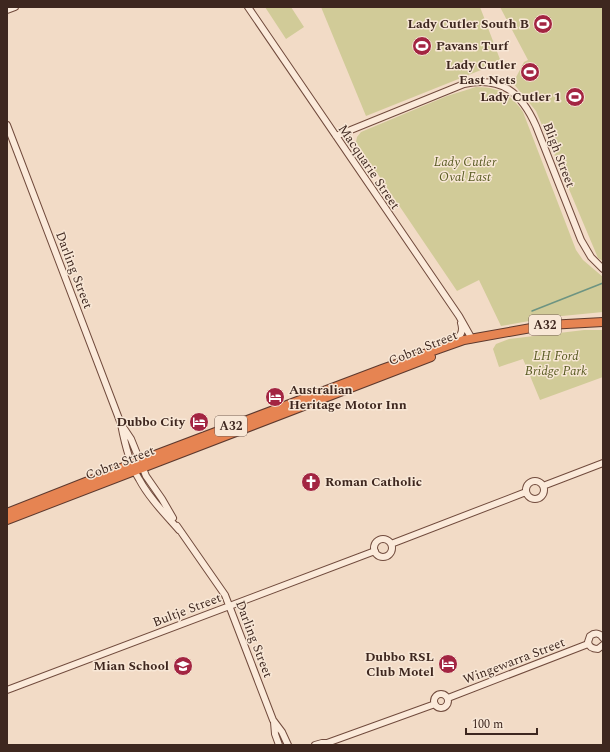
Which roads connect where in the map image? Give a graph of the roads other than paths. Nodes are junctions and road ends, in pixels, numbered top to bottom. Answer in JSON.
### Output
{"nodes":[{"id":1,"x":15,"y":7,"type":"edge"},
{"id":2,"x":248,"y":7,"type":"edge"},
{"id":3,"x":7,"y":10,"type":"edge"},
{"id":4,"x":7,"y":125,"type":"edge"},
{"id":5,"x":336,"y":136,"type":"junction"},
{"id":6,"x":603,"y":269,"type":"edge"},
{"id":7,"x":458,"y":316,"type":"junction"},
{"id":8,"x":603,"y":322,"type":"edge"},
{"id":9,"x":472,"y":339,"type":"junction"},
{"id":10,"x":446,"y":346,"type":"junction"},
{"id":11,"x":603,"y":463,"type":"edge"},
{"id":12,"x":137,"y":466,"type":"junction"},
{"id":13,"x":543,"y":486,"type":"junction"},
{"id":14,"x":526,"y":492,"type":"junction"},
{"id":15,"x":7,"y":513,"type":"edge"},
{"id":16,"x":7,"y":520,"type":"edge"},
{"id":17,"x":391,"y":544,"type":"junction"},
{"id":18,"x":375,"y":551,"type":"junction"},
{"id":19,"x":230,"y":606,"type":"junction"},
{"id":20,"x":603,"y":638,"type":"edge"},
{"id":21,"x":588,"y":644,"type":"junction"},
{"id":22,"x":603,"y":645,"type":"edge"},
{"id":23,"x":7,"y":690,"type":"edge"},
{"id":24,"x":448,"y":698,"type":"junction"},
{"id":25,"x":435,"y":704,"type":"junction"},
{"id":26,"x":273,"y":720,"type":"junction"},
{"id":27,"x":327,"y":744,"type":"edge"},
{"id":28,"x":279,"y":745,"type":"edge"},
{"id":29,"x":288,"y":745,"type":"edge"},
{"id":30,"x":315,"y":745,"type":"edge"}],
"edges":[{"from":1,"to":3,"type":"street"},
{"from":2,"to":5,"type":"street","name":"Macquarie Street"},
{"from":4,"to":12,"type":"street","name":"Darling Street"},
{"from":5,"to":6,"type":"street","name":"Bligh Street"},
{"from":5,"to":7,"type":"street","name":"Macquarie Street"},
{"from":7,"to":9,"type":"street","name":"Macquarie Street"},
{"from":7,"to":10,"type":"street"},
{"from":8,"to":9,"type":"highway","number":"A32"},
{"from":9,"to":10,"type":"highway","name":"Cobra Street","number":"A32"},
{"from":9,"to":12,"type":"highway","name":"Cobra Street","number":"A32"},
{"from":10,"to":12,"type":"highway","name":"Cobra Street","number":"A32"},
{"from":11,"to":13,"type":"street"},
{"from":12,"to":15,"type":"highway","name":"Cobra Street","number":"A32"},
{"from":12,"to":16,"type":"highway","name":"Cobra Street","number":"A32"},
{"from":12,"to":19,"type":"street","name":"Darling Street"},
{"from":13,"to":14,"type":"street"},
{"from":13,"to":14,"type":"street"},
{"from":14,"to":17,"type":"street"},
{"from":17,"to":18,"type":"street"},
{"from":17,"to":18,"type":"street"},
{"from":18,"to":19,"type":"street","name":"Bultje Street"},
{"from":19,"to":23,"type":"street","name":"Bultje Street"},
{"from":19,"to":26,"type":"street","name":"Darling Street"},
{"from":20,"to":21,"type":"street"},
{"from":21,"to":22,"type":"street"},
{"from":21,"to":24,"type":"street","name":"Wingewarra Street"},
{"from":24,"to":25,"type":"street"},
{"from":24,"to":25,"type":"street"},
{"from":25,"to":27,"type":"street"},
{"from":26,"to":28,"type":"street","name":"Darling Street"},
{"from":26,"to":29,"type":"street","name":"Darling Street"},
{"from":27,"to":30,"type":"street"}]}
